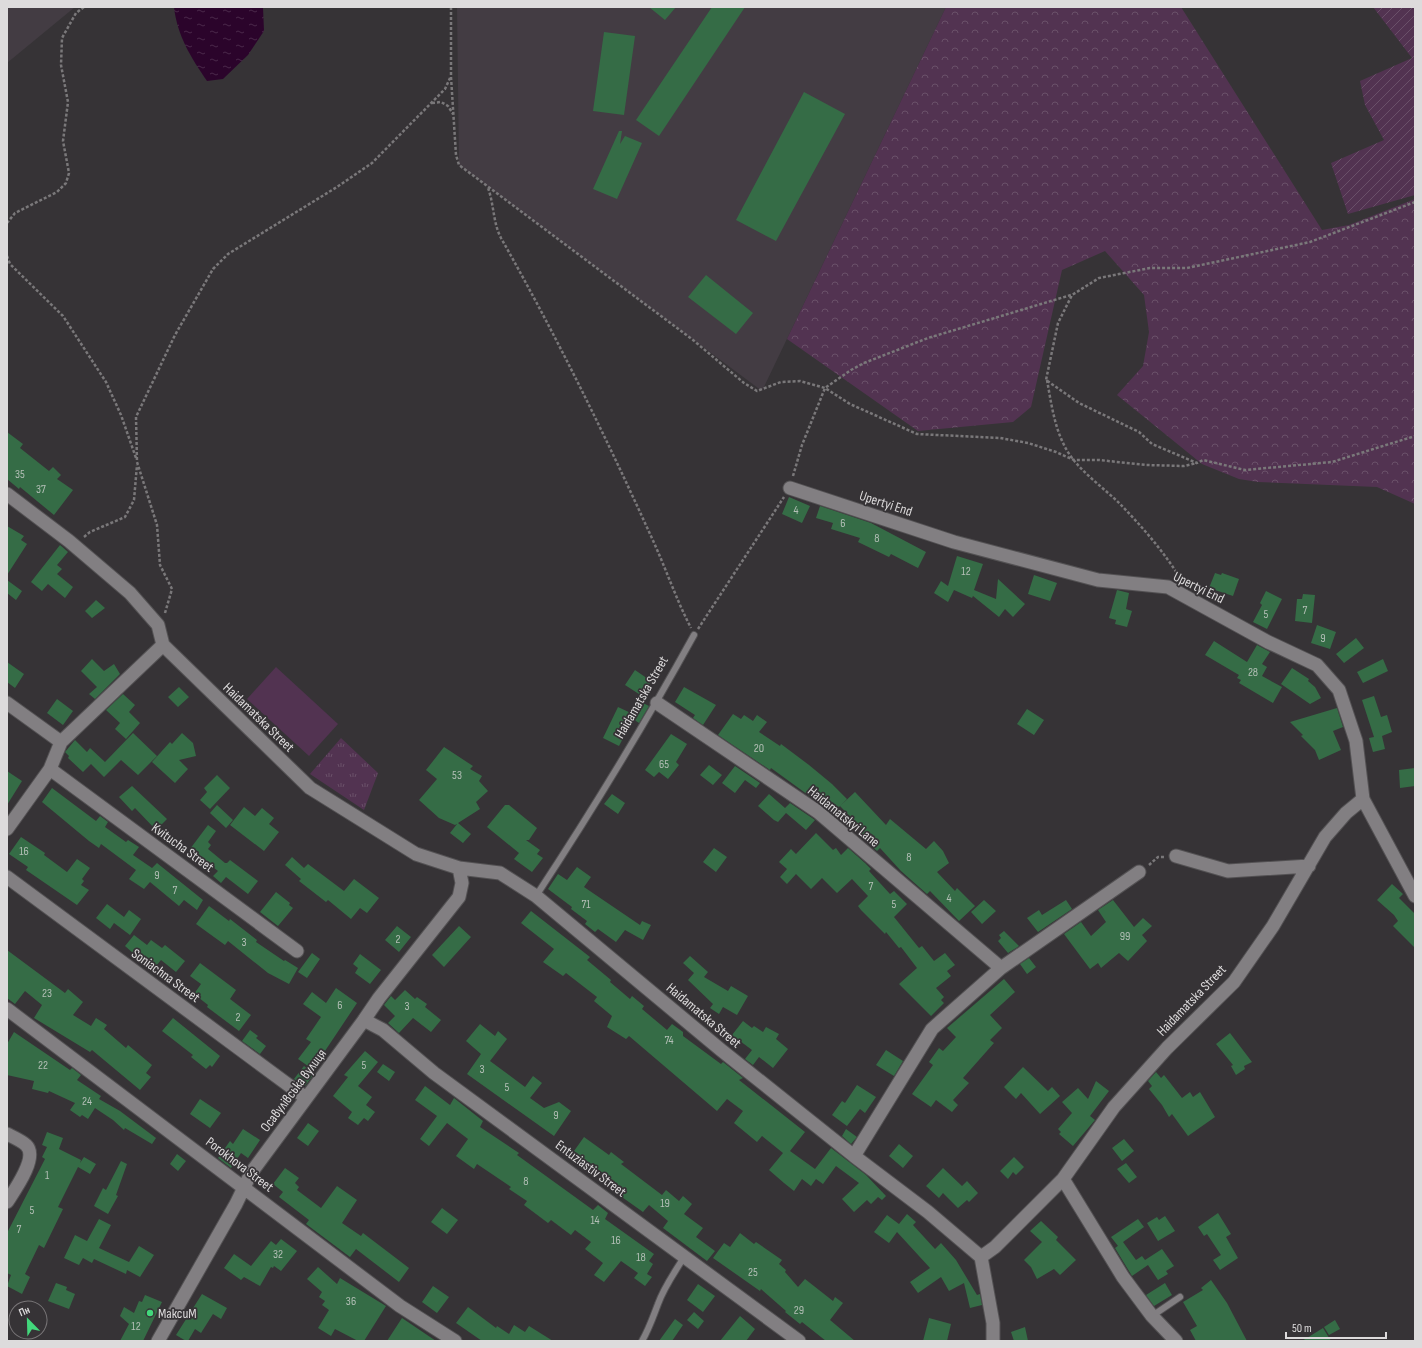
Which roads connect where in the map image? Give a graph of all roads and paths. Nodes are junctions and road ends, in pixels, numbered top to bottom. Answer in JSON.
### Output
{"nodes":[{"id":1,"x":84,"y":7,"type":"edge"},
{"id":2,"x":451,"y":7,"type":"edge"},
{"id":3,"x":450,"y":77,"type":"junction"},
{"id":4,"x":431,"y":103,"type":"junction"},
{"id":5,"x":454,"y":115,"type":"junction"},
{"id":6,"x":488,"y":187,"type":"junction"},
{"id":7,"x":1415,"y":202,"type":"edge"},
{"id":8,"x":7,"y":223,"type":"edge"},
{"id":9,"x":7,"y":256,"type":"edge"},
{"id":10,"x":1072,"y":295,"type":"junction"},
{"id":11,"x":1046,"y":380,"type":"junction"},
{"id":12,"x":824,"y":388,"type":"junction"},
{"id":13,"x":1415,"y":436,"type":"edge"},
{"id":14,"x":1074,"y":460,"type":"junction"},
{"id":15,"x":137,"y":462,"type":"junction"},
{"id":16,"x":1197,"y":463,"type":"junction"},
{"id":17,"x":790,"y":488,"type":"junction"},
{"id":18,"x":7,"y":494,"type":"edge"},
{"id":19,"x":69,"y":541,"type":"junction"},
{"id":20,"x":1183,"y":582,"type":"dead end"},
{"id":21,"x":158,"y":625,"type":"junction"},
{"id":22,"x":694,"y":635,"type":"junction"},
{"id":23,"x":163,"y":645,"type":"junction"},
{"id":24,"x":7,"y":703,"type":"edge"},
{"id":25,"x":657,"y":704,"type":"junction"},
{"id":26,"x":61,"y":742,"type":"junction"},
{"id":27,"x":50,"y":769,"type":"junction"},
{"id":28,"x":1363,"y":799,"type":"junction"},
{"id":29,"x":7,"y":829,"type":"edge"},
{"id":30,"x":1176,"y":856,"type":"joint"},
{"id":31,"x":1309,"y":866,"type":"junction"},
{"id":32,"x":459,"y":868,"type":"junction"},
{"id":33,"x":1139,"y":872,"type":"joint"},
{"id":34,"x":7,"y":877,"type":"edge"},
{"id":35,"x":536,"y":896,"type":"junction"},
{"id":36,"x":1415,"y":896,"type":"edge"},
{"id":37,"x":297,"y":951,"type":"dead end"},
{"id":38,"x":1001,"y":968,"type":"junction"},
{"id":39,"x":7,"y":1009,"type":"edge"},
{"id":40,"x":364,"y":1020,"type":"junction"},
{"id":41,"x":306,"y":1098,"type":"junction"},
{"id":42,"x":7,"y":1134,"type":"edge"},
{"id":43,"x":854,"y":1156,"type":"junction"},
{"id":44,"x":1063,"y":1179,"type":"junction"},
{"id":45,"x":244,"y":1187,"type":"junction"},
{"id":46,"x":7,"y":1202,"type":"edge"},
{"id":47,"x":684,"y":1257,"type":"junction"},
{"id":48,"x":981,"y":1257,"type":"junction"},
{"id":49,"x":1180,"y":1297,"type":"dead end"},
{"id":50,"x":1152,"y":1316,"type":"junction"},
{"id":51,"x":158,"y":1341,"type":"edge"},
{"id":52,"x":455,"y":1341,"type":"edge"},
{"id":53,"x":642,"y":1341,"type":"edge"},
{"id":54,"x":799,"y":1341,"type":"edge"},
{"id":55,"x":993,"y":1341,"type":"edge"},
{"id":56,"x":1176,"y":1341,"type":"edge"}],
"edges":[{"from":1,"to":8,"type":"path"},
{"from":2,"to":3,"type":"path"},
{"from":3,"to":4,"type":"path"},
{"from":3,"to":5,"type":"path"},
{"from":4,"to":5,"type":"path"},
{"from":4,"to":15,"type":"path"},
{"from":5,"to":6,"type":"path"},
{"from":6,"to":12,"type":"path"},
{"from":6,"to":22,"type":"path"},
{"from":7,"to":10,"type":"path"},
{"from":9,"to":15,"type":"path"},
{"from":10,"to":11,"type":"path"},
{"from":10,"to":12,"type":"path"},
{"from":11,"to":14,"type":"path"},
{"from":11,"to":16,"type":"path"},
{"from":12,"to":14,"type":"path"},
{"from":12,"to":17,"type":"path"},
{"from":13,"to":16,"type":"path"},
{"from":14,"to":16,"type":"path"},
{"from":14,"to":20,"type":"path"},
{"from":15,"to":19,"type":"path"},
{"from":15,"to":21,"type":"path"},
{"from":17,"to":22,"type":"path"},
{"from":17,"to":28,"type":"street","name":"Upertyi End"},
{"from":18,"to":19,"type":"street"},
{"from":19,"to":21,"type":"street"},
{"from":21,"to":23,"type":"street"},
{"from":22,"to":25,"type":"lane","name":"Haidamatska Street"},
{"from":23,"to":26,"type":"street"},
{"from":23,"to":32,"type":"street","name":"Haidamatska Street"},
{"from":24,"to":26,"type":"street"},
{"from":25,"to":35,"type":"lane","name":"Haidamatska Street"},
{"from":25,"to":38,"type":"street","name":"Haidamatskyi Lane"},
{"from":26,"to":27,"type":"street"},
{"from":27,"to":29,"type":"street"},
{"from":27,"to":37,"type":"street","name":"Kvitucha Street"},
{"from":28,"to":31,"type":"street","name":"Haidamatska Street"},
{"from":28,"to":36,"type":"street","name":"Upertyi End"},
{"from":30,"to":31,"type":"street"},
{"from":30,"to":33,"type":"path"},
{"from":31,"to":44,"type":"street","name":"Haidamatska Street"},
{"from":32,"to":35,"type":"street","name":"Haidamatska Street"},
{"from":32,"to":40,"type":"street","name":"Осавулівська вулиця"},
{"from":33,"to":38,"type":"street"},
{"from":34,"to":41,"type":"street","name":"Soniachna Street"},
{"from":35,"to":43,"type":"street","name":"Haidamatska Street"},
{"from":38,"to":43,"type":"street"},
{"from":39,"to":45,"type":"street","name":"Porokhova Street"},
{"from":40,"to":41,"type":"street","name":"Осавулівська вулиця"},
{"from":40,"to":47,"type":"street","name":"Entuziastiv Street"},
{"from":41,"to":45,"type":"street","name":"Осавулівська вулиця"},
{"from":42,"to":46,"type":"street"},
{"from":43,"to":48,"type":"street","name":"Haidamatska Street"},
{"from":44,"to":48,"type":"street","name":"Haidamatska Street"},
{"from":44,"to":50,"type":"street"},
{"from":45,"to":51,"type":"street","name":"Осавулівська вулиця"},
{"from":45,"to":52,"type":"street","name":"Porokhova Street"},
{"from":47,"to":53,"type":"lane"},
{"from":47,"to":54,"type":"street","name":"Entuziastiv Street"},
{"from":48,"to":55,"type":"street"},
{"from":49,"to":50,"type":"lane"},
{"from":50,"to":56,"type":"street"}]}
